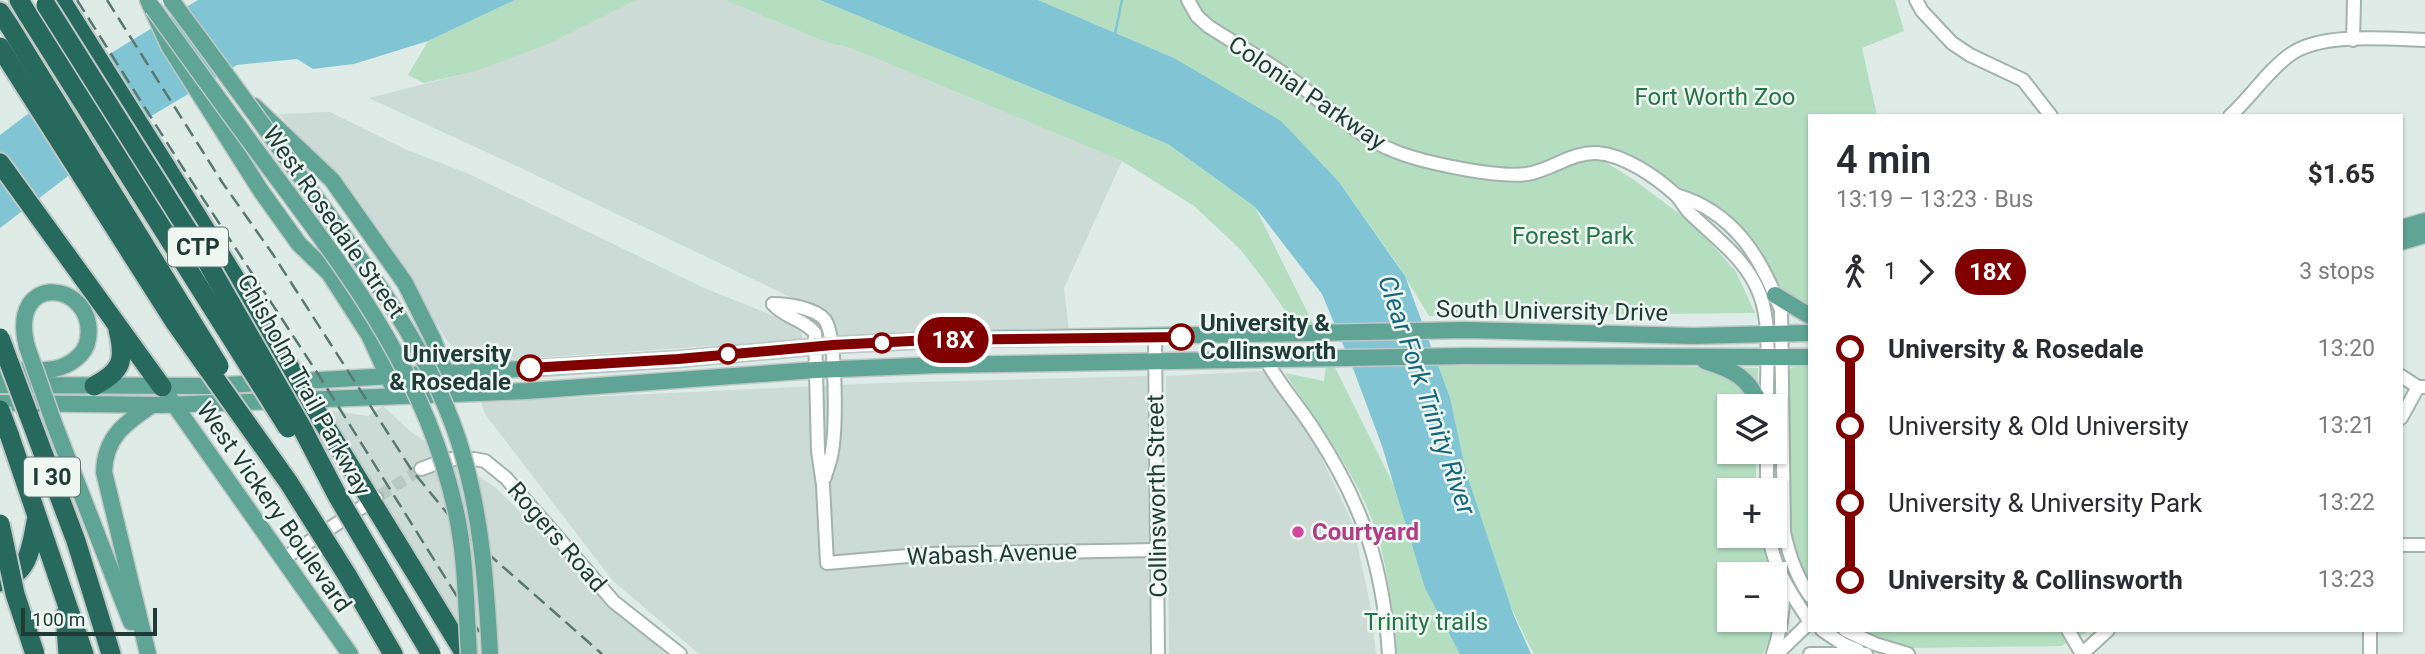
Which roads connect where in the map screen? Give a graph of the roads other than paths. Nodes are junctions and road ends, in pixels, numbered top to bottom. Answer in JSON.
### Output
{"nodes":[{"id":1,"x":171,"y":0,"type":"edge"},
{"id":2,"x":1188,"y":0,"type":"edge"},
{"id":3,"x":1916,"y":0,"type":"edge"},
{"id":4,"x":2354,"y":0,"type":"edge"},
{"id":5,"x":50,"y":2,"type":"edge"},
{"id":6,"x":150,"y":4,"type":"edge"},
{"id":7,"x":24,"y":8,"type":"edge"},
{"id":8,"x":5,"y":20,"type":"edge"},
{"id":9,"x":2353,"y":40,"type":"junction"},
{"id":10,"x":2425,"y":40,"type":"edge"},
{"id":11,"x":0,"y":47,"type":"edge"},
{"id":12,"x":240,"y":92,"type":"junction"},
{"id":13,"x":2049,"y":114,"type":"edge"},
{"id":14,"x":2232,"y":114,"type":"edge"},
{"id":15,"x":0,"y":163,"type":"edge"},
{"id":16,"x":1676,"y":195,"type":"junction"},
{"id":17,"x":2425,"y":221,"type":"edge"},
{"id":18,"x":2403,"y":227,"type":"edge"},
{"id":19,"x":2425,"y":235,"type":"edge"},
{"id":20,"x":2403,"y":241,"type":"edge"},
{"id":21,"x":1775,"y":295,"type":"junction"},
{"id":22,"x":1808,"y":315,"type":"edge"},
{"id":23,"x":116,"y":323,"type":"junction"},
{"id":24,"x":1307,"y":332,"type":"junction"},
{"id":25,"x":1808,"y":333,"type":"edge"},
{"id":26,"x":1774,"y":334,"type":"junction"},
{"id":27,"x":0,"y":338,"type":"edge"},
{"id":28,"x":1156,"y":338,"type":"junction"},
{"id":29,"x":433,"y":339,"type":"junction"},
{"id":30,"x":833,"y":345,"type":"junction"},
{"id":31,"x":815,"y":348,"type":"junction"},
{"id":32,"x":1686,"y":355,"type":"junction"},
{"id":33,"x":1774,"y":356,"type":"junction"},
{"id":34,"x":1808,"y":357,"type":"edge"},
{"id":35,"x":1265,"y":358,"type":"junction"},
{"id":36,"x":658,"y":359,"type":"junction"},
{"id":37,"x":1155,"y":362,"type":"junction"},
{"id":38,"x":579,"y":364,"type":"junction"},
{"id":39,"x":833,"y":369,"type":"junction"},
{"id":40,"x":0,"y":370,"type":"edge"},
{"id":41,"x":504,"y":370,"type":"junction"},
{"id":42,"x":815,"y":370,"type":"junction"},
{"id":43,"x":447,"y":372,"type":"junction"},
{"id":44,"x":389,"y":376,"type":"junction"},
{"id":45,"x":2403,"y":377,"type":"edge"},
{"id":46,"x":297,"y":380,"type":"junction"},
{"id":47,"x":0,"y":385,"type":"edge"},
{"id":48,"x":94,"y":386,"type":"junction"},
{"id":49,"x":162,"y":387,"type":"junction"},
{"id":50,"x":580,"y":387,"type":"junction"},
{"id":51,"x":2421,"y":387,"type":"edge"},
{"id":52,"x":488,"y":392,"type":"junction"},
{"id":53,"x":452,"y":393,"type":"junction"},
{"id":54,"x":1755,"y":394,"type":"edge"},
{"id":55,"x":1769,"y":394,"type":"edge"},
{"id":56,"x":396,"y":395,"type":"junction"},
{"id":57,"x":309,"y":400,"type":"junction"},
{"id":58,"x":35,"y":401,"type":"junction"},
{"id":59,"x":0,"y":403,"type":"edge"},
{"id":60,"x":152,"y":405,"type":"junction"},
{"id":61,"x":174,"y":405,"type":"junction"},
{"id":62,"x":0,"y":412,"type":"edge"},
{"id":63,"x":2403,"y":415,"type":"edge"},
{"id":64,"x":421,"y":469,"type":"tunnel mouth"},
{"id":65,"x":289,"y":483,"type":"junction"},
{"id":66,"x":823,"y":485,"type":"junction"},
{"id":67,"x":338,"y":497,"type":"junction"},
{"id":68,"x":376,"y":499,"type":"junction"},
{"id":69,"x":37,"y":516,"type":"junction"},
{"id":70,"x":0,"y":524,"type":"edge"},
{"id":71,"x":2403,"y":545,"type":"edge"},
{"id":72,"x":2425,"y":545,"type":"edge"},
{"id":73,"x":1157,"y":550,"type":"junction"},
{"id":74,"x":50,"y":553,"type":"junction"},
{"id":75,"x":283,"y":559,"type":"junction"},
{"id":76,"x":0,"y":582,"type":"edge"},
{"id":77,"x":1787,"y":587,"type":"edge"},
{"id":78,"x":1808,"y":593,"type":"edge"},
{"id":79,"x":1808,"y":619,"type":"edge"},
{"id":80,"x":1808,"y":624,"type":"edge"},
{"id":81,"x":1780,"y":632,"type":"edge"},
{"id":82,"x":1825,"y":632,"type":"edge"},
{"id":83,"x":1849,"y":632,"type":"edge"},
{"id":84,"x":2069,"y":632,"type":"edge"},
{"id":85,"x":2106,"y":632,"type":"edge"},
{"id":86,"x":2370,"y":632,"type":"edge"},
{"id":87,"x":35,"y":654,"type":"edge"},
{"id":88,"x":68,"y":654,"type":"edge"},
{"id":89,"x":84,"y":654,"type":"edge"},
{"id":90,"x":111,"y":654,"type":"edge"},
{"id":91,"x":141,"y":654,"type":"edge"},
{"id":92,"x":148,"y":654,"type":"edge"},
{"id":93,"x":350,"y":654,"type":"edge"},
{"id":94,"x":393,"y":654,"type":"edge"},
{"id":95,"x":431,"y":654,"type":"edge"},
{"id":96,"x":467,"y":654,"type":"edge"},
{"id":97,"x":490,"y":654,"type":"edge"},
{"id":98,"x":680,"y":654,"type":"edge"},
{"id":99,"x":1158,"y":654,"type":"edge"},
{"id":100,"x":1389,"y":654,"type":"edge"},
{"id":101,"x":1775,"y":654,"type":"edge"},
{"id":102,"x":1810,"y":654,"type":"edge"},
{"id":103,"x":1866,"y":654,"type":"edge"},
{"id":104,"x":1908,"y":654,"type":"edge"},
{"id":105,"x":2082,"y":654,"type":"edge"},
{"id":106,"x":2370,"y":654,"type":"edge"}],
"edges":[{"from":1,"to":12,"type":"main road","name":"West Rosedale Street","bridge":true},
{"from":2,"to":16,"type":"street","name":"Colonial Parkway"},
{"from":3,"to":13,"type":"street"},
{"from":4,"to":9,"type":"street"},
{"from":5,"to":46,"type":"highway"},
{"from":5,"to":67,"type":"highway","name":"Chisholm Trail Parkway","number":"CTP","bridge":true},
{"from":6,"to":44,"type":"main road","bridge":true},
{"from":6,"to":96,"type":"main road","name":"West Rosedale Street","bridge":true},
{"from":7,"to":67,"type":"highway","bridge":true},
{"from":8,"to":65,"type":"highway","bridge":true},
{"from":9,"to":10,"type":"street"},
{"from":9,"to":14,"type":"street"},
{"from":11,"to":65,"type":"highway","number":"CTP","bridge":true},
{"from":12,"to":29,"type":"main road","bridge":true},
{"from":12,"to":97,"type":"main road","name":"West Rosedale Street","bridge":true},
{"from":15,"to":23,"type":"highway"},
{"from":16,"to":21,"type":"street","name":"Colonial Parkway"},
{"from":16,"to":26,"type":"street","name":"Colonial Parkway"},
{"from":17,"to":18,"type":"main road"},
{"from":19,"to":20,"type":"main road"},
{"from":21,"to":22,"type":"main road"},
{"from":21,"to":26,"type":"street","name":"Colonial Parkway"},
{"from":23,"to":48,"type":"highway"},
{"from":23,"to":49,"type":"highway"},
{"from":24,"to":26,"type":"main road","name":"South University Drive"},
{"from":24,"to":28,"type":"main road","name":"South University Drive"},
{"from":24,"to":35,"type":"main road"},
{"from":25,"to":26,"type":"main road","name":"South University Drive"},
{"from":26,"to":33,"type":"street","name":"Colonial Parkway"},
{"from":27,"to":58,"type":"highway","number":"I 30","bridge":true},
{"from":28,"to":30,"type":"main road","name":"South University Drive"},
{"from":28,"to":37,"type":"street","name":"Collinsworth Street"},
{"from":29,"to":41,"type":"main road"},
{"from":29,"to":43,"type":"main road"},
{"from":30,"to":31,"type":"main road","name":"South University Drive"},
{"from":30,"to":31,"type":"street"},
{"from":30,"to":39,"type":"street"},
{"from":31,"to":36,"type":"main road","name":"South University Drive"},
{"from":31,"to":42,"type":"street"},
{"from":32,"to":33,"type":"main road","name":"South University Drive"},
{"from":32,"to":35,"type":"main road","name":"South University Drive"},
{"from":32,"to":54,"type":"main road"},
{"from":33,"to":34,"type":"main road","name":"South University Drive"},
{"from":33,"to":55,"type":"street","name":"Colonial Parkway"},
{"from":33,"to":78,"type":"street","name":"Colonial Parkway"},
{"from":35,"to":37,"type":"main road","name":"South University Drive"},
{"from":35,"to":100,"type":"street"},
{"from":36,"to":38,"type":"main road","name":"South University Drive"},
{"from":36,"to":50,"type":"main road"},
{"from":37,"to":39,"type":"main road","name":"South University Drive"},
{"from":37,"to":73,"type":"street","name":"Collinsworth Street"},
{"from":38,"to":41,"type":"main road","name":"South University Drive"},
{"from":38,"to":52,"type":"main road"},
{"from":39,"to":42,"type":"main road","name":"South University Drive"},
{"from":39,"to":66,"type":"street"},
{"from":40,"to":91,"type":"main road","bridge":true},
{"from":41,"to":43,"type":"main road","name":"South University Drive"},
{"from":42,"to":50,"type":"main road","name":"South University Drive"},
{"from":42,"to":66,"type":"street"},
{"from":43,"to":44,"type":"main road","name":"South University Drive"},
{"from":43,"to":53,"type":"main road"},
{"from":44,"to":46,"type":"main road","name":"South University Drive"},
{"from":44,"to":56,"type":"main road"},
{"from":45,"to":51,"type":"street"},
{"from":46,"to":49,"type":"main road","name":"South University Drive"},
{"from":46,"to":57,"type":"highway"},
{"from":47,"to":58,"type":"main road"},
{"from":48,"to":49,"type":"main road","name":"South University Drive"},
{"from":48,"to":58,"type":"main road","name":"South University Drive"},
{"from":49,"to":61,"type":"main road","name":"West Vickery Boulevard"},
{"from":50,"to":52,"type":"main road","name":"South University Drive"},
{"from":51,"to":63,"type":"street"},
{"from":52,"to":53,"type":"main road","name":"South University Drive"},
{"from":53,"to":56,"type":"main road","name":"South University Drive"},
{"from":56,"to":57,"type":"main road","name":"South University Drive"},
{"from":57,"to":61,"type":"main road","name":"South University Drive"},
{"from":57,"to":68,"type":"highway"},
{"from":58,"to":59,"type":"main road"},
{"from":58,"to":60,"type":"main road","name":"South University Drive"},
{"from":58,"to":62,"type":"highway"},
{"from":58,"to":90,"type":"highway","number":"I 30"},
{"from":60,"to":61,"type":"main road","name":"South University Drive"},
{"from":60,"to":92,"type":"main road"},
{"from":61,"to":75,"type":"main road","name":"West Vickery Boulevard"},
{"from":62,"to":69,"type":"highway","number":"I 30","bridge":true},
{"from":64,"to":98,"type":"street","name":"Rogers Road"},
{"from":65,"to":94,"type":"highway","number":"CTP","bridge":true},
{"from":66,"to":73,"type":"street","name":"Wabash Avenue"},
{"from":67,"to":95,"type":"highway","name":"Chisholm Trail Parkway","number":"CTP","bridge":true},
{"from":68,"to":75,"type":"street"},
{"from":68,"to":96,"type":"highway"},
{"from":69,"to":74,"type":"highway","number":"I 30"},
{"from":69,"to":76,"type":"highway"},
{"from":70,"to":87,"type":"highway","bridge":true},
{"from":71,"to":72,"type":"street"},
{"from":73,"to":99,"type":"street","name":"Collinsworth Street"},
{"from":74,"to":88,"type":"highway"},
{"from":74,"to":89,"type":"highway","number":"I 30"},
{"from":75,"to":93,"type":"main road","name":"West Vickery Boulevard"},
{"from":77,"to":79,"type":"street"},
{"from":80,"to":101,"type":"street"},
{"from":81,"to":101,"type":"street"},
{"from":82,"to":103,"type":"street"},
{"from":83,"to":104,"type":"street"},
{"from":84,"to":105,"type":"street"},
{"from":85,"to":105,"type":"street"},
{"from":86,"to":106,"type":"street"},
{"from":102,"to":103,"type":"street"}]}
